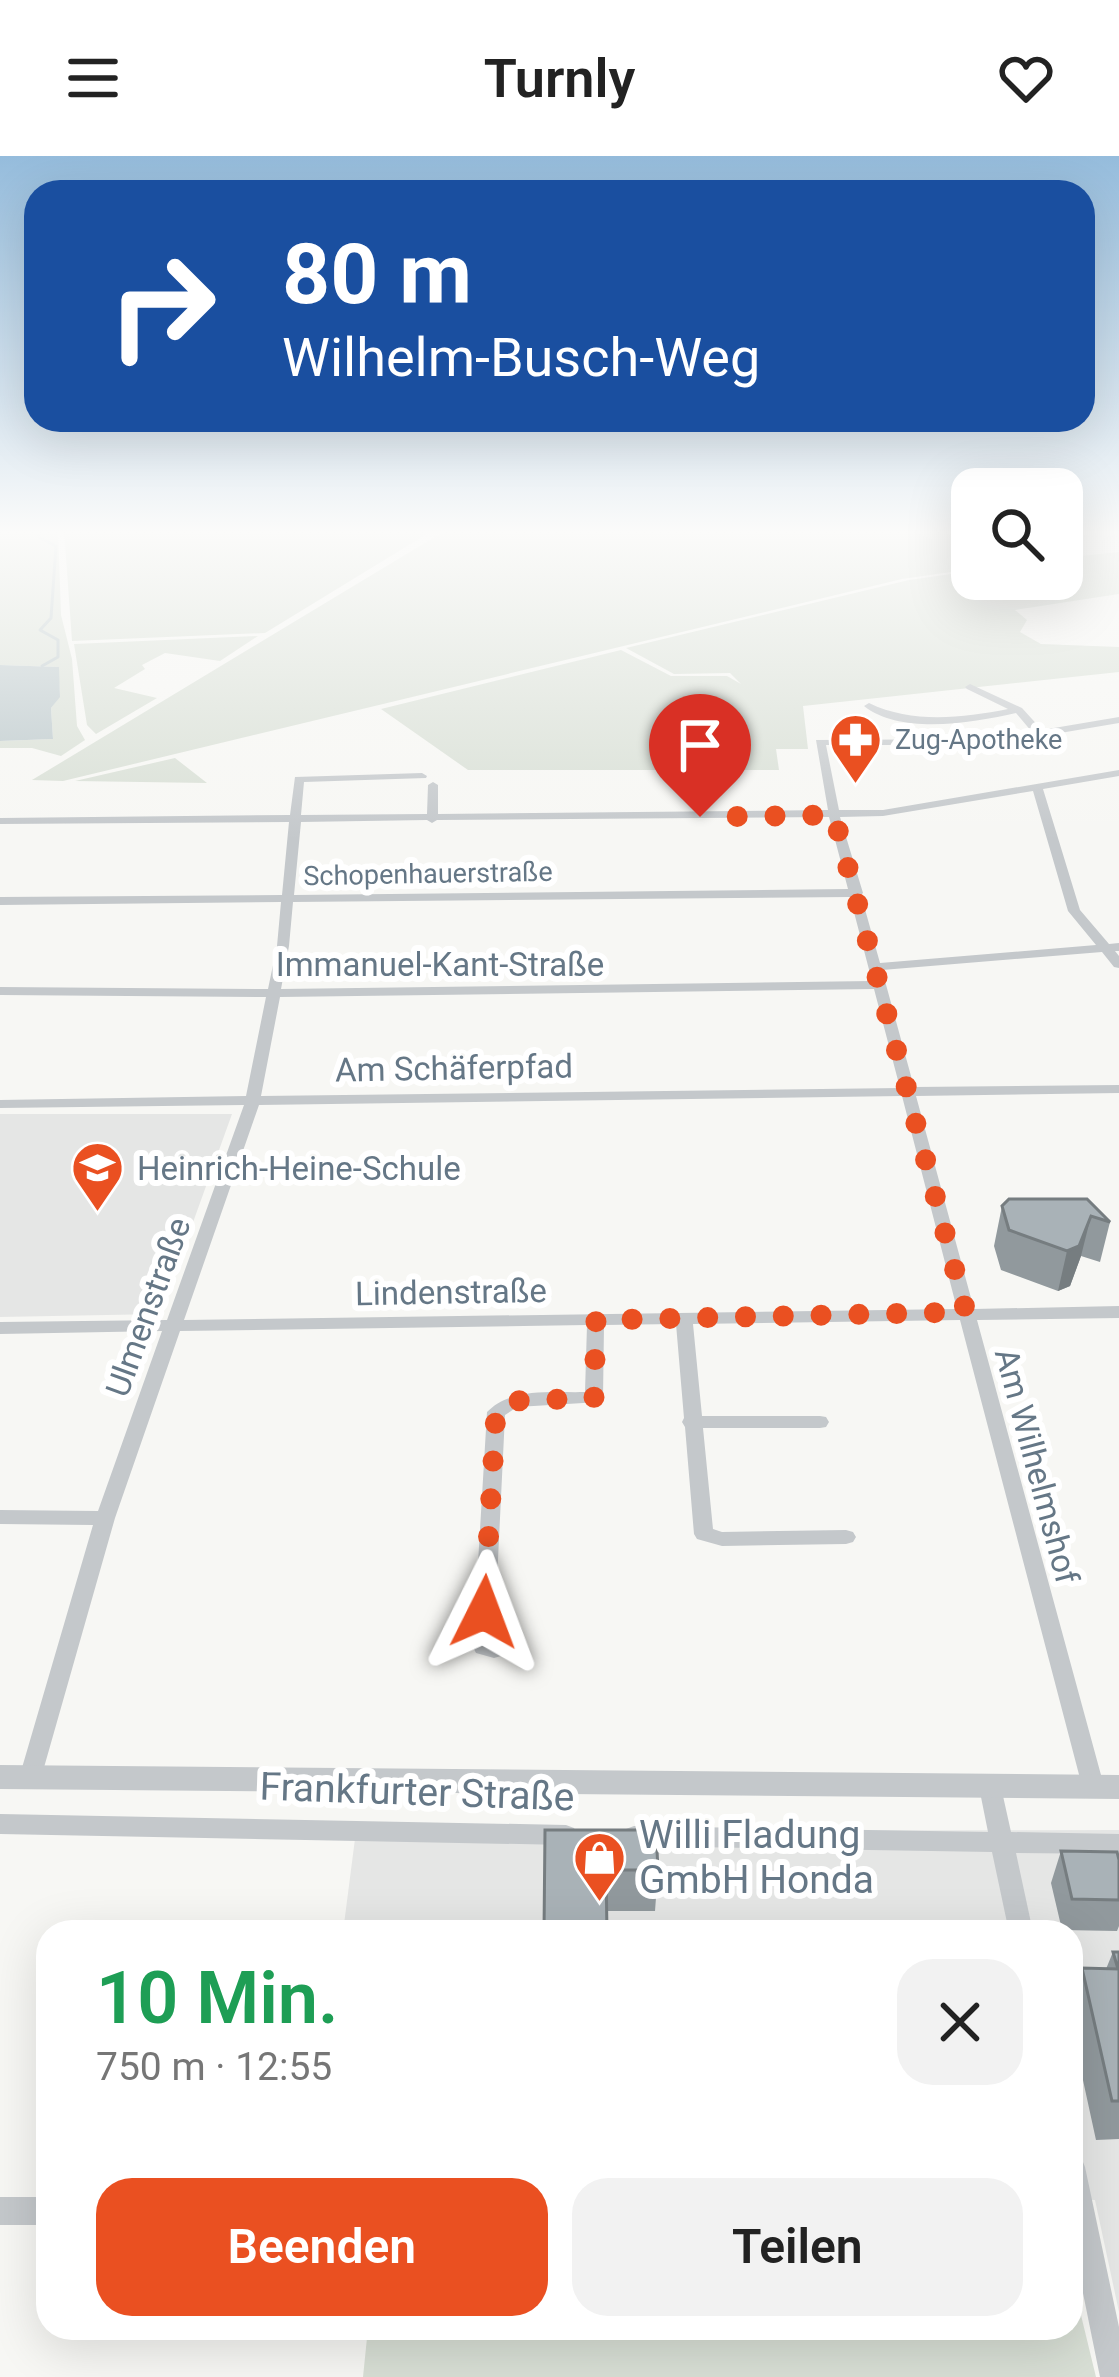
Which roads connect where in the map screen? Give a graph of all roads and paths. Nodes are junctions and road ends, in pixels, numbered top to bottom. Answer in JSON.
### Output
{"nodes":[{"id":1,"x":970,"y":687,"type":"dead end"},
{"id":2,"x":869,"y":706,"type":"dead end"},
{"id":3,"x":1018,"y":710,"type":"junction"},
{"id":4,"x":1119,"y":720,"type":"edge"},
{"id":5,"x":1040,"y":734,"type":"junction"},
{"id":6,"x":1119,"y":773,"type":"edge"},
{"id":7,"x":1038,"y":788,"type":"junction"},
{"id":8,"x":834,"y":815,"type":"junction"},
{"id":9,"x":432,"y":820,"type":"junction"},
{"id":10,"x":0,"y":821,"type":"edge"},
{"id":11,"x":296,"y":822,"type":"junction"},
{"id":12,"x":857,"y":893,"type":"junction"},
{"id":13,"x":288,"y":900,"type":"junction"},
{"id":14,"x":0,"y":901,"type":"edge"},
{"id":15,"x":1113,"y":948,"type":"edge"},
{"id":16,"x":1119,"y":964,"type":"edge"},
{"id":17,"x":876,"y":967,"type":"junction"},
{"id":18,"x":881,"y":985,"type":"junction"},
{"id":19,"x":0,"y":991,"type":"edge"},
{"id":20,"x":274,"y":993,"type":"junction"},
{"id":21,"x":910,"y":1088,"type":"junction"},
{"id":22,"x":1119,"y":1089,"type":"edge"},
{"id":23,"x":252,"y":1103,"type":"junction"},
{"id":24,"x":0,"y":1104,"type":"edge"},
{"id":25,"x":966,"y":1312,"type":"junction"},
{"id":26,"x":1119,"y":1312,"type":"edge"},
{"id":27,"x":684,"y":1319,"type":"junction"},
{"id":28,"x":596,"y":1320,"type":"junction"},
{"id":29,"x":174,"y":1326,"type":"junction"},
{"id":30,"x":0,"y":1328,"type":"edge"},
{"id":31,"x":692,"y":1422,"type":"junction"},
{"id":32,"x":820,"y":1422,"type":"dead end"},
{"id":33,"x":0,"y":1517,"type":"edge"},
{"id":34,"x":105,"y":1518,"type":"junction"},
{"id":35,"x":846,"y":1537,"type":"dead end"},
{"id":36,"x":494,"y":1650,"type":"dead end"},
{"id":37,"x":0,"y":1778,"type":"edge"},
{"id":38,"x":31,"y":1778,"type":"junction"},
{"id":39,"x":990,"y":1787,"type":"junction"},
{"id":40,"x":1106,"y":1787,"type":"edge"},
{"id":41,"x":0,"y":1824,"type":"edge"},
{"id":42,"x":1003,"y":1843,"type":"junction"},
{"id":43,"x":1119,"y":1844,"type":"edge"},
{"id":44,"x":1019,"y":1920,"type":"edge"},
{"id":45,"x":36,"y":2210,"type":"edge"},
{"id":46,"x":0,"y":2211,"type":"edge"},
{"id":47,"x":1083,"y":2246,"type":"edge"},
{"id":48,"x":1115,"y":2377,"type":"edge"}],
"edges":[{"from":1,"to":3,"type":"street"},
{"from":2,"to":3,"type":"street"},
{"from":3,"to":5,"type":"street"},
{"from":4,"to":5,"type":"street"},
{"from":5,"to":8,"type":"street","name":"Am Wilhelmshof"},
{"from":6,"to":7,"type":"street"},
{"from":7,"to":8,"type":"street"},
{"from":7,"to":15,"type":"street"},
{"from":8,"to":9,"type":"street"},
{"from":8,"to":12,"type":"street","name":"Am Wilhelmshof"},
{"from":9,"to":11,"type":"street"},
{"from":9,"to":11,"type":"street","name":"Ulmenstraße"},
{"from":10,"to":11,"type":"street"},
{"from":11,"to":13,"type":"street","name":"Ulmenstraße"},
{"from":12,"to":13,"type":"street","name":"Schopenhauerstraße"},
{"from":12,"to":17,"type":"street","name":"Am Wilhelmshof"},
{"from":13,"to":14,"type":"street","name":"Schopenhauerstraße"},
{"from":13,"to":20,"type":"street","name":"Ulmenstraße"},
{"from":15,"to":16,"type":"street"},
{"from":15,"to":17,"type":"street"},
{"from":17,"to":18,"type":"street","name":"Am Wilhelmshof"},
{"from":18,"to":20,"type":"street","name":"Immanuel-Kant-Straße"},
{"from":18,"to":21,"type":"street","name":"Am Wilhelmshof"},
{"from":19,"to":20,"type":"street","name":"Immanuel-Kant-Straße"},
{"from":20,"to":23,"type":"street","name":"Ulmenstraße"},
{"from":21,"to":22,"type":"street","name":"Am Schäferpfad"},
{"from":21,"to":23,"type":"street","name":"Am Schäferpfad"},
{"from":21,"to":25,"type":"street","name":"Am Wilhelmshof"},
{"from":23,"to":24,"type":"street","name":"Am Schäferpfad"},
{"from":23,"to":29,"type":"street","name":"Ulmenstraße"},
{"from":25,"to":26,"type":"street","name":"Lindenstraße"},
{"from":25,"to":27,"type":"street","name":"Lindenstraße"},
{"from":25,"to":40,"type":"street","name":"Am Wilhelmshof"},
{"from":27,"to":28,"type":"street","name":"Lindenstraße"},
{"from":27,"to":31,"type":"street"},
{"from":28,"to":29,"type":"street","name":"Lindenstraße"},
{"from":28,"to":36,"type":"street"},
{"from":29,"to":30,"type":"street","name":"Lindenstraße"},
{"from":29,"to":34,"type":"street","name":"Ulmenstraße"},
{"from":31,"to":32,"type":"street"},
{"from":31,"to":35,"type":"street"},
{"from":33,"to":34,"type":"street"},
{"from":34,"to":38,"type":"street","name":"Ulmenstraße"},
{"from":37,"to":38,"type":"street","name":"Frankfurter Straße"},
{"from":38,"to":39,"type":"street","name":"Frankfurter Straße"},
{"from":39,"to":40,"type":"street","name":"Frankfurter Straße"},
{"from":39,"to":42,"type":"street"},
{"from":41,"to":42,"type":"street","name":"Frankfurter Straße"},
{"from":42,"to":43,"type":"street","name":"Frankfurter Straße"},
{"from":42,"to":44,"type":"street"},
{"from":45,"to":46,"type":"street"},
{"from":47,"to":48,"type":"street"}]}
